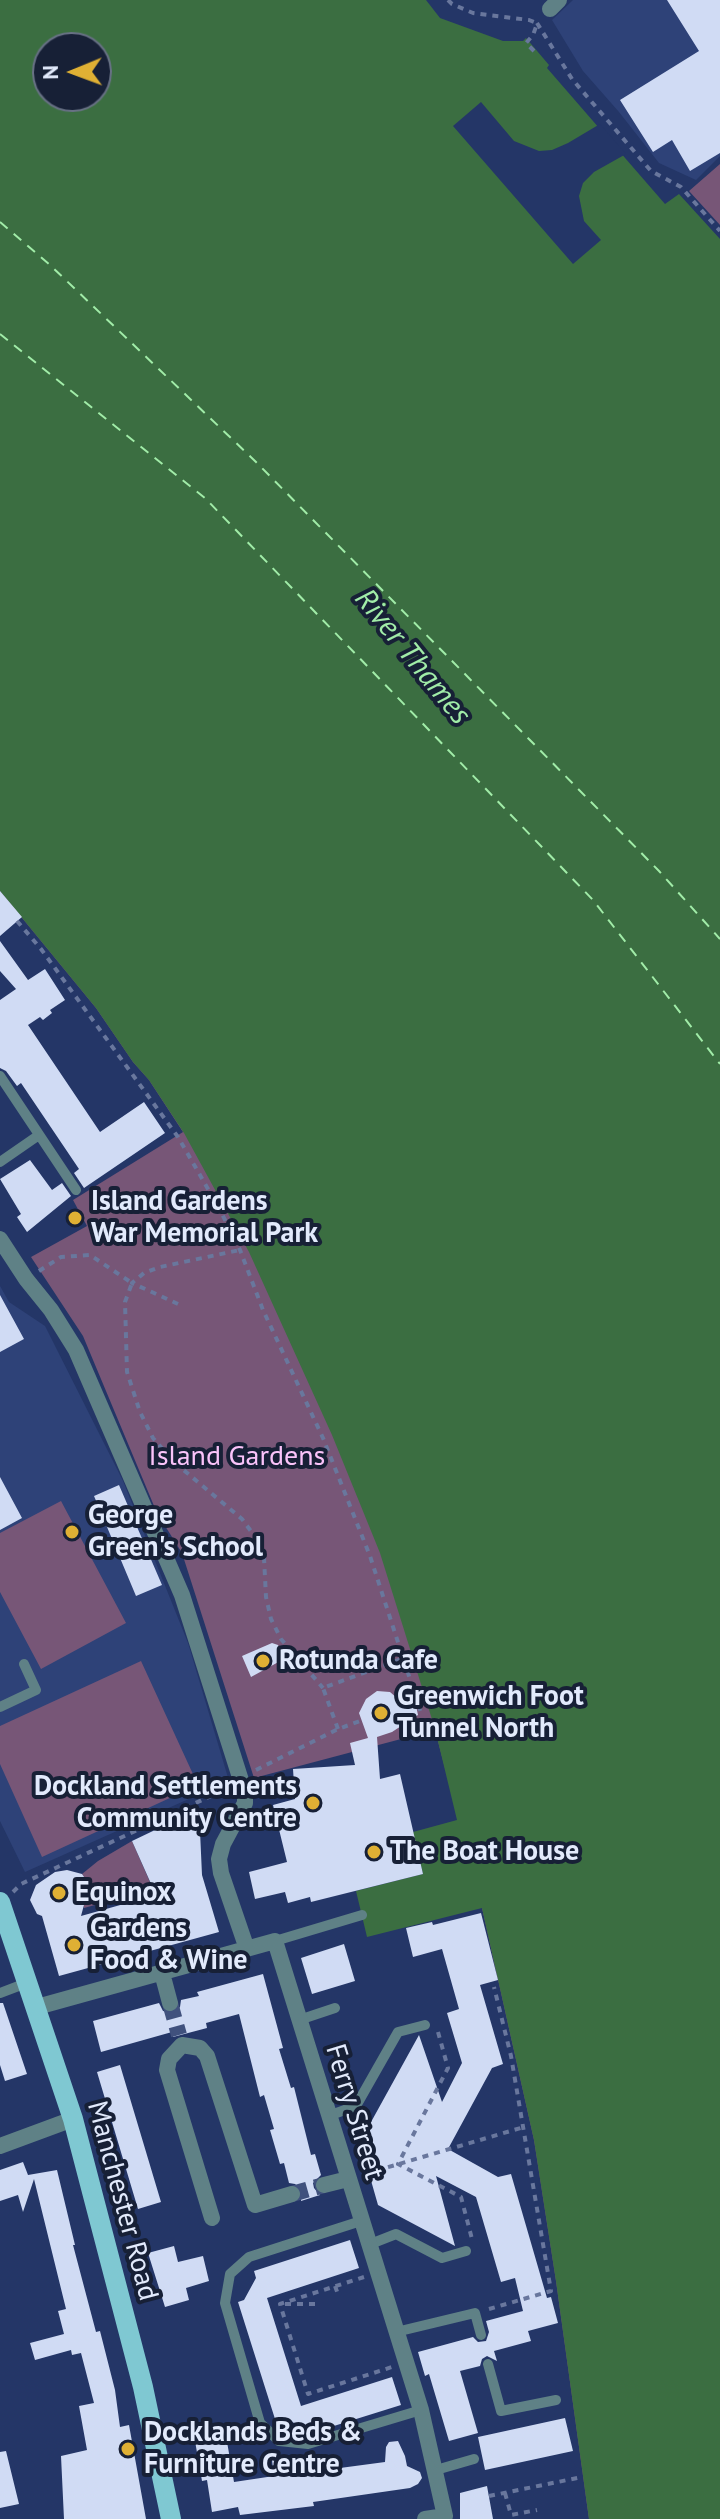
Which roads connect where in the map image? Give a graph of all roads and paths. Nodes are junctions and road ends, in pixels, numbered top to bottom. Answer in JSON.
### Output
{"nodes":[{"id":1,"x":448,"y":0,"type":"edge"},
{"id":2,"x":537,"y":23,"type":"junction"},
{"id":3,"x":534,"y":51,"type":"dead end"},
{"id":4,"x":720,"y":231,"type":"edge"},
{"id":5,"x":17,"y":921,"type":"dead end"},
{"id":6,"x":0,"y":1076,"type":"edge"},
{"id":7,"x":39,"y":1135,"type":"junction"},
{"id":8,"x":0,"y":1162,"type":"edge"},
{"id":9,"x":76,"y":1190,"type":"dead end"},
{"id":10,"x":2,"y":1249,"type":"edge"},
{"id":11,"x":240,"y":1250,"type":"junction"},
{"id":12,"x":26,"y":1279,"type":"junction"},
{"id":13,"x":132,"y":1283,"type":"junction"},
{"id":14,"x":178,"y":1304,"type":"dead end"},
{"id":15,"x":404,"y":1658,"type":"junction"},
{"id":16,"x":24,"y":1664,"type":"dead end"},
{"id":17,"x":323,"y":1688,"type":"junction"},
{"id":18,"x":0,"y":1707,"type":"edge"},
{"id":19,"x":421,"y":1713,"type":"dead end"},
{"id":20,"x":363,"y":1720,"type":"dead end"},
{"id":21,"x":338,"y":1729,"type":"junction"},
{"id":22,"x":252,"y":1772,"type":"dead end"},
{"id":23,"x":234,"y":1785,"type":"dead end"},
{"id":24,"x":5,"y":1898,"type":"edge"},
{"id":25,"x":362,"y":1915,"type":"dead end"},
{"id":26,"x":275,"y":1941,"type":"junction"},
{"id":27,"x":7,"y":1942,"type":"edge"},
{"id":28,"x":247,"y":1949,"type":"junction"},
{"id":29,"x":162,"y":1973,"type":"junction"},
{"id":30,"x":29,"y":1982,"type":"junction"},
{"id":31,"x":494,"y":1987,"type":"dead end"},
{"id":32,"x":0,"y":1993,"type":"edge"},
{"id":33,"x":170,"y":2003,"type":"tunnel mouth"},
{"id":34,"x":37,"y":2007,"type":"junction"},
{"id":35,"x":335,"y":2008,"type":"dead end"},
{"id":36,"x":299,"y":2020,"type":"junction"},
{"id":37,"x":425,"y":2025,"type":"joint"},
{"id":38,"x":328,"y":2116,"type":"junction"},
{"id":39,"x":73,"y":2119,"type":"junction"},
{"id":40,"x":524,"y":2127,"type":"junction"},
{"id":41,"x":0,"y":2146,"type":"edge"},
{"id":42,"x":398,"y":2164,"type":"junction"},
{"id":43,"x":348,"y":2179,"type":"junction"},
{"id":44,"x":324,"y":2185,"type":"tunnel mouth"},
{"id":45,"x":292,"y":2194,"type":"tunnel mouth"},
{"id":46,"x":212,"y":2218,"type":"dead end"},
{"id":47,"x":361,"y":2221,"type":"junction"},
{"id":48,"x":368,"y":2245,"type":"junction"},
{"id":49,"x":466,"y":2251,"type":"joint"},
{"id":50,"x":378,"y":2273,"type":"junction"},
{"id":51,"x":335,"y":2286,"type":"junction"},
{"id":52,"x":339,"y":2297,"type":"dead end"},
{"id":53,"x":280,"y":2304,"type":"junction"},
{"id":54,"x":315,"y":2304,"type":"dead end"},
{"id":55,"x":475,"y":2313,"type":"junction"},
{"id":56,"x":396,"y":2332,"type":"junction"},
{"id":57,"x":481,"y":2335,"type":"dead end"},
{"id":58,"x":406,"y":2363,"type":"junction"},
{"id":59,"x":488,"y":2364,"type":"dead end"},
{"id":60,"x":556,"y":2400,"type":"dead end"},
{"id":61,"x":421,"y":2410,"type":"junction"},
{"id":62,"x":474,"y":2459,"type":"dead end"},
{"id":63,"x":436,"y":2470,"type":"junction"},
{"id":64,"x":582,"y":2477,"type":"dead end"},
{"id":65,"x":505,"y":2493,"type":"junction"},
{"id":66,"x":489,"y":2496,"type":"dead end"},
{"id":67,"x":537,"y":2510,"type":"dead end"},
{"id":68,"x":445,"y":2518,"type":"edge"},
{"id":69,"x":171,"y":2519,"type":"edge"},
{"id":70,"x":425,"y":2519,"type":"edge"}],
"edges":[{"from":1,"to":2,"type":"path"},
{"from":2,"to":3,"type":"path"},
{"from":2,"to":4,"type":"path"},
{"from":5,"to":11,"type":"path"},
{"from":6,"to":7,"type":"lane"},
{"from":7,"to":8,"type":"lane"},
{"from":7,"to":9,"type":"lane"},
{"from":10,"to":12,"type":"street"},
{"from":11,"to":13,"type":"path"},
{"from":11,"to":15,"type":"path"},
{"from":12,"to":13,"type":"path"},
{"from":12,"to":28,"type":"street"},
{"from":13,"to":14,"type":"path"},
{"from":13,"to":17,"type":"path"},
{"from":15,"to":17,"type":"path"},
{"from":15,"to":19,"type":"path"},
{"from":16,"to":18,"type":"lane"},
{"from":17,"to":21,"type":"path"},
{"from":20,"to":21,"type":"path"},
{"from":21,"to":22,"type":"path"},
{"from":23,"to":24,"type":"path"},
{"from":24,"to":27,"type":"main road","name":"Manchester Road"},
{"from":25,"to":26,"type":"lane"},
{"from":26,"to":28,"type":"street"},
{"from":26,"to":36,"type":"street","name":"Ferry Street"},
{"from":27,"to":30,"type":"main road","name":"Manchester Road"},
{"from":28,"to":29,"type":"street"},
{"from":29,"to":33,"type":"street"},
{"from":29,"to":34,"type":"street"},
{"from":30,"to":32,"type":"lane"},
{"from":30,"to":34,"type":"main road","name":"Manchester Road"},
{"from":31,"to":40,"type":"path"},
{"from":34,"to":39,"type":"main road","name":"Manchester Road"},
{"from":35,"to":36,"type":"lane"},
{"from":36,"to":38,"type":"street","name":"Ferry Street"},
{"from":37,"to":38,"type":"lane"},
{"from":37,"to":42,"type":"path"},
{"from":38,"to":43,"type":"street","name":"Ferry Street"},
{"from":39,"to":41,"type":"street"},
{"from":39,"to":69,"type":"main road","name":"Manchester Road"},
{"from":40,"to":42,"type":"path"},
{"from":40,"to":55,"type":"path"},
{"from":42,"to":43,"type":"path"},
{"from":42,"to":49,"type":"path"},
{"from":43,"to":44,"type":"street"},
{"from":43,"to":47,"type":"street","name":"Ferry Street"},
{"from":45,"to":46,"type":"street"},
{"from":47,"to":48,"type":"street","name":"Ferry Street"},
{"from":47,"to":61,"type":"lane"},
{"from":48,"to":49,"type":"lane"},
{"from":48,"to":50,"type":"street","name":"Ferry Street"},
{"from":50,"to":51,"type":"path"},
{"from":50,"to":56,"type":"street","name":"Ferry Street"},
{"from":51,"to":52,"type":"path"},
{"from":51,"to":53,"type":"path"},
{"from":53,"to":54,"type":"path"},
{"from":53,"to":58,"type":"path"},
{"from":55,"to":56,"type":"lane"},
{"from":55,"to":57,"type":"lane"},
{"from":56,"to":58,"type":"street","name":"Ferry Street"},
{"from":58,"to":61,"type":"street","name":"Ferry Street"},
{"from":59,"to":60,"type":"lane"},
{"from":61,"to":63,"type":"street","name":"Ferry Street"},
{"from":62,"to":63,"type":"lane"},
{"from":63,"to":68,"type":"street","name":"Ferry Street"},
{"from":64,"to":65,"type":"path"},
{"from":65,"to":66,"type":"path"},
{"from":65,"to":67,"type":"path"},
{"from":68,"to":70,"type":"street","name":"Ferry Street"}]}
